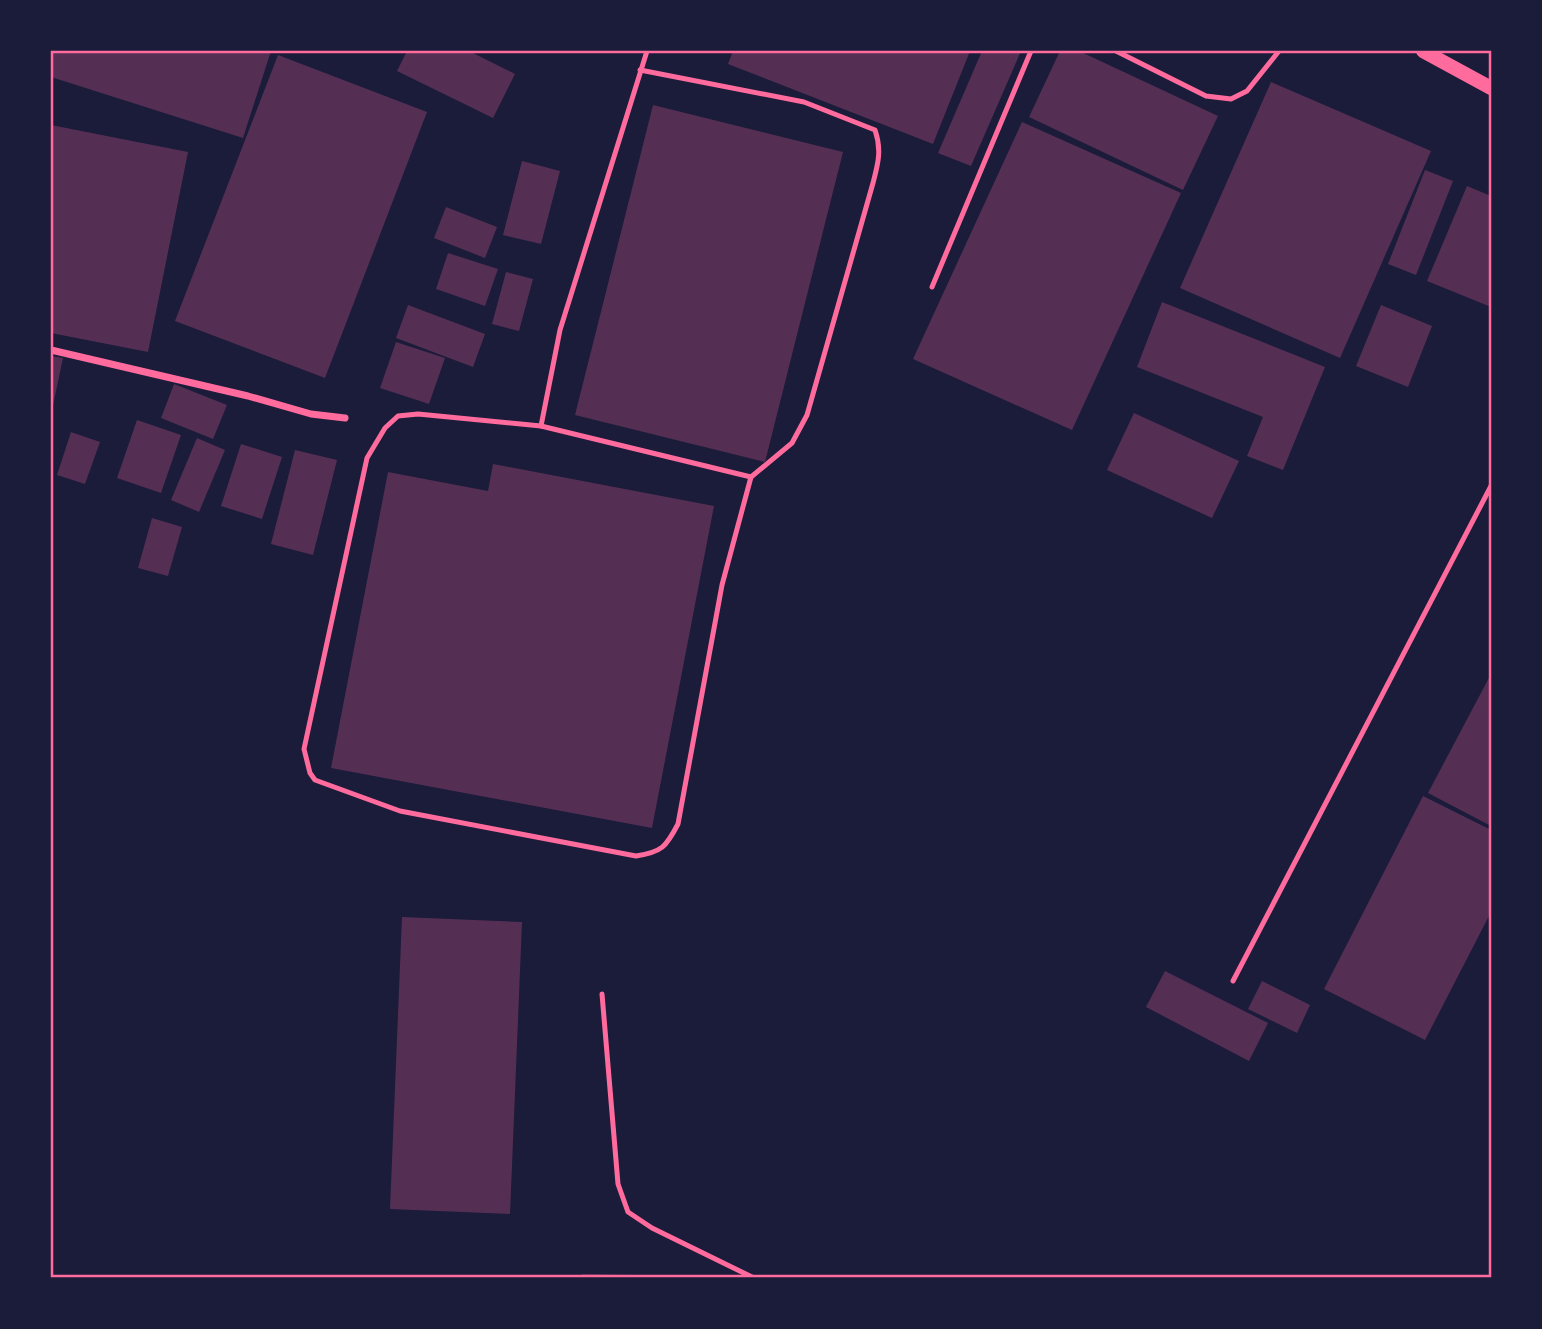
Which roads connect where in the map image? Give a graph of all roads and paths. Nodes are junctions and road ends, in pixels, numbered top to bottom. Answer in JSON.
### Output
{"nodes":[{"id":1,"x":647,"y":51,"type":"edge"},
{"id":2,"x":1031,"y":51,"type":"edge"},
{"id":3,"x":1116,"y":51,"type":"edge"},
{"id":4,"x":1279,"y":51,"type":"edge"},
{"id":5,"x":1423,"y":51,"type":"edge"},
{"id":6,"x":640,"y":69,"type":"junction"},
{"id":7,"x":1491,"y":88,"type":"edge"},
{"id":8,"x":932,"y":287,"type":"dead end"},
{"id":9,"x":51,"y":350,"type":"edge"},
{"id":10,"x":345,"y":418,"type":"dead end"},
{"id":11,"x":541,"y":426,"type":"junction"},
{"id":12,"x":751,"y":477,"type":"junction"},
{"id":13,"x":1491,"y":486,"type":"edge"},
{"id":14,"x":1233,"y":981,"type":"dead end"},
{"id":15,"x":602,"y":994,"type":"dead end"},
{"id":16,"x":754,"y":1278,"type":"edge"}],
"edges":[{"from":1,"to":6,"type":"lane"},
{"from":2,"to":8,"type":"lane"},
{"from":3,"to":4,"type":"lane"},
{"from":5,"to":7,"type":"main road"},
{"from":6,"to":11,"type":"lane"},
{"from":6,"to":12,"type":"lane"},
{"from":9,"to":10,"type":"street"},
{"from":11,"to":12,"type":"lane"},
{"from":11,"to":12,"type":"lane"},
{"from":13,"to":14,"type":"lane"},
{"from":15,"to":16,"type":"lane"}]}
